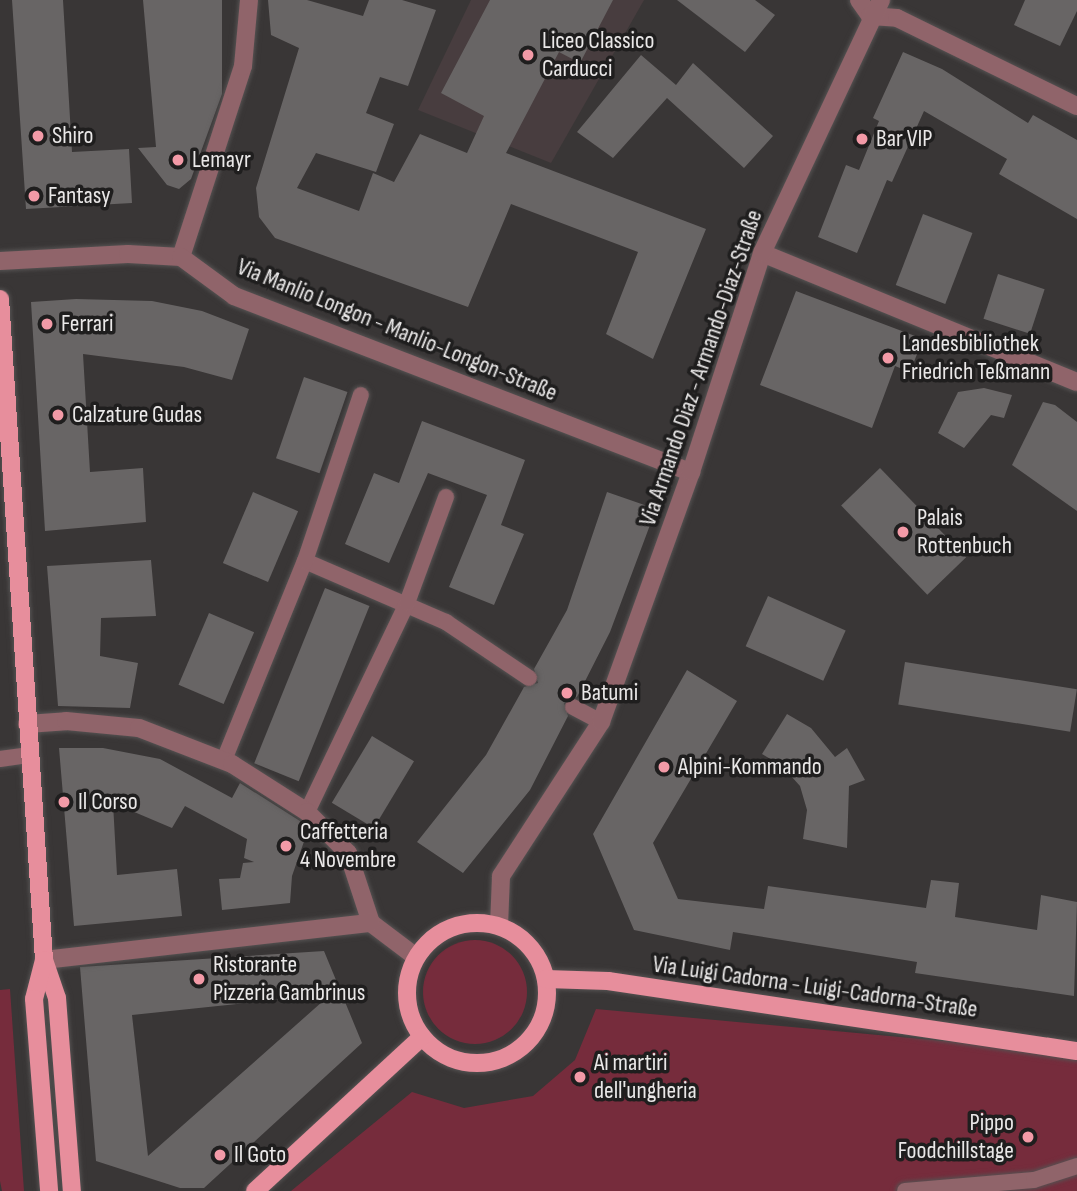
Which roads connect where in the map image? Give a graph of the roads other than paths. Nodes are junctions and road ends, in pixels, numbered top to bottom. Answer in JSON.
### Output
{"nodes":[{"id":1,"x":249,"y":0,"type":"edge"},
{"id":2,"x":859,"y":0,"type":"edge"},
{"id":3,"x":881,"y":0,"type":"edge"},
{"id":4,"x":870,"y":16,"type":"junction"},
{"id":5,"x":1077,"y":106,"type":"edge"},
{"id":6,"x":762,"y":253,"type":"junction"},
{"id":7,"x":181,"y":257,"type":"junction"},
{"id":8,"x":0,"y":261,"type":"edge"},
{"id":9,"x":0,"y":299,"type":"edge"},
{"id":10,"x":1077,"y":382,"type":"edge"},
{"id":11,"x":361,"y":394,"type":"dead end"},
{"id":12,"x":691,"y":472,"type":"junction"},
{"id":13,"x":446,"y":497,"type":"dead end"},
{"id":14,"x":305,"y":561,"type":"junction"},
{"id":15,"x":407,"y":603,"type":"junction"},
{"id":16,"x":529,"y":678,"type":"dead end"},
{"id":17,"x":573,"y":707,"type":"dead end"},
{"id":18,"x":601,"y":722,"type":"junction"},
{"id":19,"x":27,"y":724,"type":"junction"},
{"id":20,"x":30,"y":755,"type":"junction"},
{"id":21,"x":0,"y":759,"type":"edge"},
{"id":22,"x":224,"y":760,"type":"junction"},
{"id":23,"x":307,"y":813,"type":"junction"},
{"id":24,"x":371,"y":923,"type":"junction"},
{"id":25,"x":499,"y":926,"type":"junction"},
{"id":26,"x":416,"y":957,"type":"junction"},
{"id":27,"x":44,"y":960,"type":"junction"},
{"id":28,"x":546,"y":979,"type":"junction"},
{"id":29,"x":422,"y":1037,"type":"junction"},
{"id":30,"x":1077,"y":1051,"type":"edge"},
{"id":31,"x":1077,"y":1167,"type":"edge"},
{"id":32,"x":49,"y":1191,"type":"edge"},
{"id":33,"x":72,"y":1191,"type":"edge"},
{"id":34,"x":256,"y":1191,"type":"edge"},
{"id":35,"x":905,"y":1191,"type":"edge"}],
"edges":[{"from":1,"to":7,"type":"street"},
{"from":2,"to":4,"type":"street"},
{"from":3,"to":4,"type":"street","name":"Via Armando Diaz - Armando-Diaz-Straße"},
{"from":4,"to":5,"type":"street"},
{"from":4,"to":6,"type":"street","name":"Via Armando Diaz - Armando-Diaz-Straße"},
{"from":6,"to":10,"type":"street"},
{"from":6,"to":12,"type":"street","name":"Via Armando Diaz - Armando-Diaz-Straße"},
{"from":7,"to":8,"type":"street"},
{"from":7,"to":12,"type":"street","name":"Via Manlio Longon - Manlio-Longon-Straße"},
{"from":9,"to":19,"type":"main road"},
{"from":11,"to":14,"type":"lane"},
{"from":12,"to":18,"type":"street","name":"Via Armando Diaz - Armando-Diaz-Straße"},
{"from":13,"to":15,"type":"lane"},
{"from":14,"to":15,"type":"lane"},
{"from":14,"to":22,"type":"lane"},
{"from":15,"to":16,"type":"lane"},
{"from":15,"to":23,"type":"lane"},
{"from":17,"to":18,"type":"lane"},
{"from":18,"to":25,"type":"street","name":"Via Armando Diaz - Armando-Diaz-Straße"},
{"from":19,"to":20,"type":"main road"},
{"from":19,"to":22,"type":"street"},
{"from":20,"to":21,"type":"lane"},
{"from":20,"to":27,"type":"main road"},
{"from":22,"to":23,"type":"street"},
{"from":23,"to":24,"type":"street"},
{"from":24,"to":26,"type":"street"},
{"from":24,"to":27,"type":"street"},
{"from":25,"to":26,"type":"main road"},
{"from":25,"to":28,"type":"main road"},
{"from":26,"to":29,"type":"main road"},
{"from":27,"to":32,"type":"main road"},
{"from":27,"to":33,"type":"main road"},
{"from":28,"to":29,"type":"main road"},
{"from":28,"to":30,"type":"main road","name":"Via Luigi Cadorna - Luigi-Cadorna-Straße"},
{"from":29,"to":34,"type":"main road"},
{"from":31,"to":35,"type":"lane"}]}
